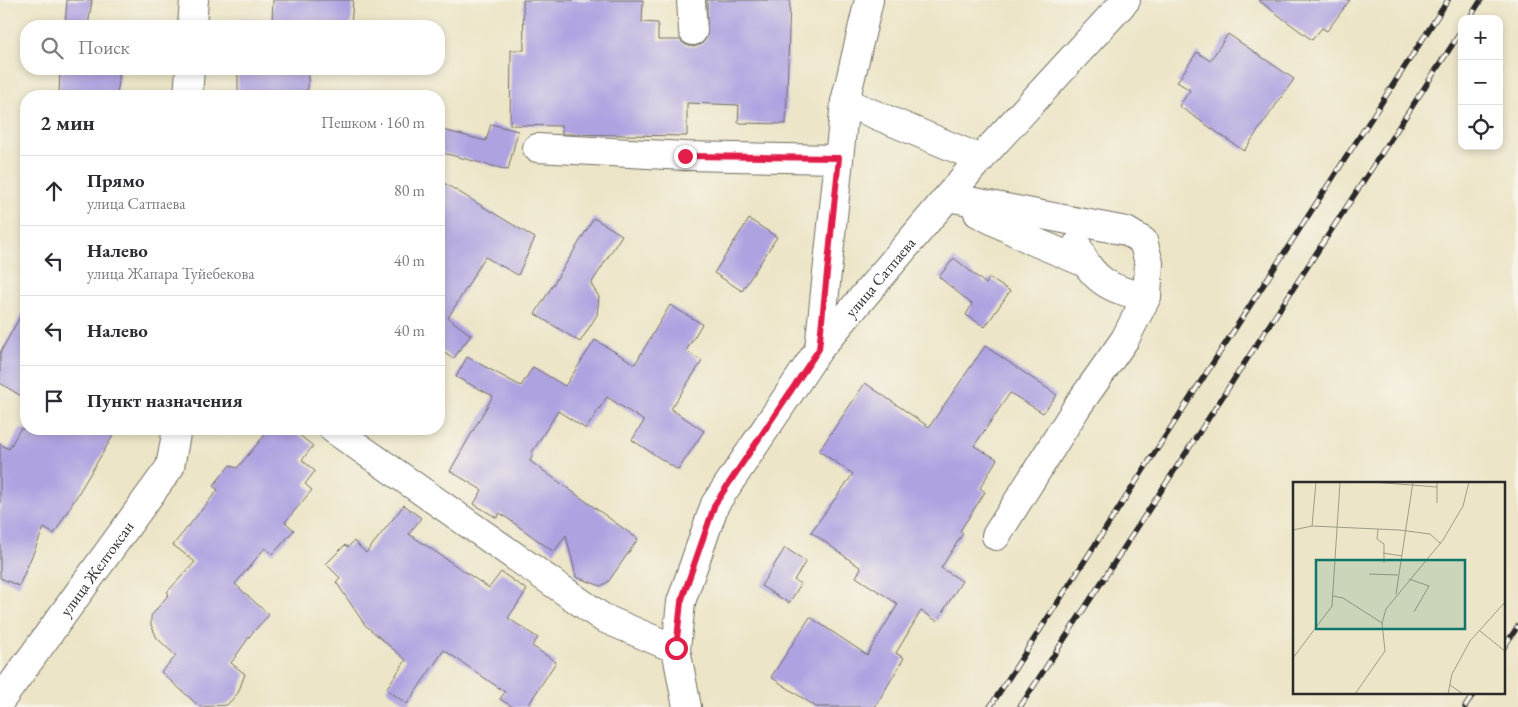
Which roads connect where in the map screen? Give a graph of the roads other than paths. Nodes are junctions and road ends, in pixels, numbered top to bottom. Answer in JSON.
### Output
{"nodes":[{"id":1,"x":194,"y":0,"type":"edge"},
{"id":2,"x":692,"y":0,"type":"edge"},
{"id":3,"x":869,"y":0,"type":"edge"},
{"id":4,"x":1126,"y":0,"type":"edge"},
{"id":5,"x":192,"y":20,"type":"edge"},
{"id":6,"x":693,"y":31,"type":"dead end"},
{"id":7,"x":190,"y":75,"type":"edge"},
{"id":8,"x":188,"y":90,"type":"edge"},
{"id":9,"x":844,"y":102,"type":"junction"},
{"id":10,"x":537,"y":148,"type":"dead end"},
{"id":11,"x":839,"y":158,"type":"junction"},
{"id":12,"x":981,"y":158,"type":"junction"},
{"id":13,"x":948,"y":197,"type":"junction"},
{"id":14,"x":1081,"y":224,"type":"junction"},
{"id":15,"x":1083,"y":262,"type":"junction"},
{"id":16,"x":1147,"y":296,"type":"junction"},
{"id":17,"x":819,"y":349,"type":"junction"},
{"id":18,"x":176,"y":435,"type":"edge"},
{"id":19,"x":342,"y":435,"type":"edge"},
{"id":20,"x":996,"y":536,"type":"dead end"},
{"id":21,"x":676,"y":648,"type":"junction"},
{"id":22,"x":0,"y":701,"type":"edge"},
{"id":23,"x":687,"y":707,"type":"edge"}],
"edges":[{"from":1,"to":5,"type":"street"},
{"from":2,"to":6,"type":"street"},
{"from":3,"to":9,"type":"street"},
{"from":4,"to":12,"type":"street","name":"улица Сатпаева"},
{"from":7,"to":8,"type":"street"},
{"from":9,"to":11,"type":"street"},
{"from":9,"to":12,"type":"street"},
{"from":10,"to":11,"type":"street"},
{"from":11,"to":17,"type":"street"},
{"from":12,"to":13,"type":"street","name":"улица Сатпаева"},
{"from":13,"to":14,"type":"street"},
{"from":13,"to":15,"type":"street"},
{"from":13,"to":17,"type":"street","name":"улица Сатпаева"},
{"from":14,"to":15,"type":"street"},
{"from":14,"to":16,"type":"street"},
{"from":15,"to":16,"type":"street"},
{"from":16,"to":20,"type":"street"},
{"from":17,"to":21,"type":"street","name":"улица Сатпаева"},
{"from":18,"to":22,"type":"street","name":"улица Желтоксан"},
{"from":19,"to":21,"type":"street"},
{"from":21,"to":23,"type":"street","name":"улица Сатпаева"}]}
